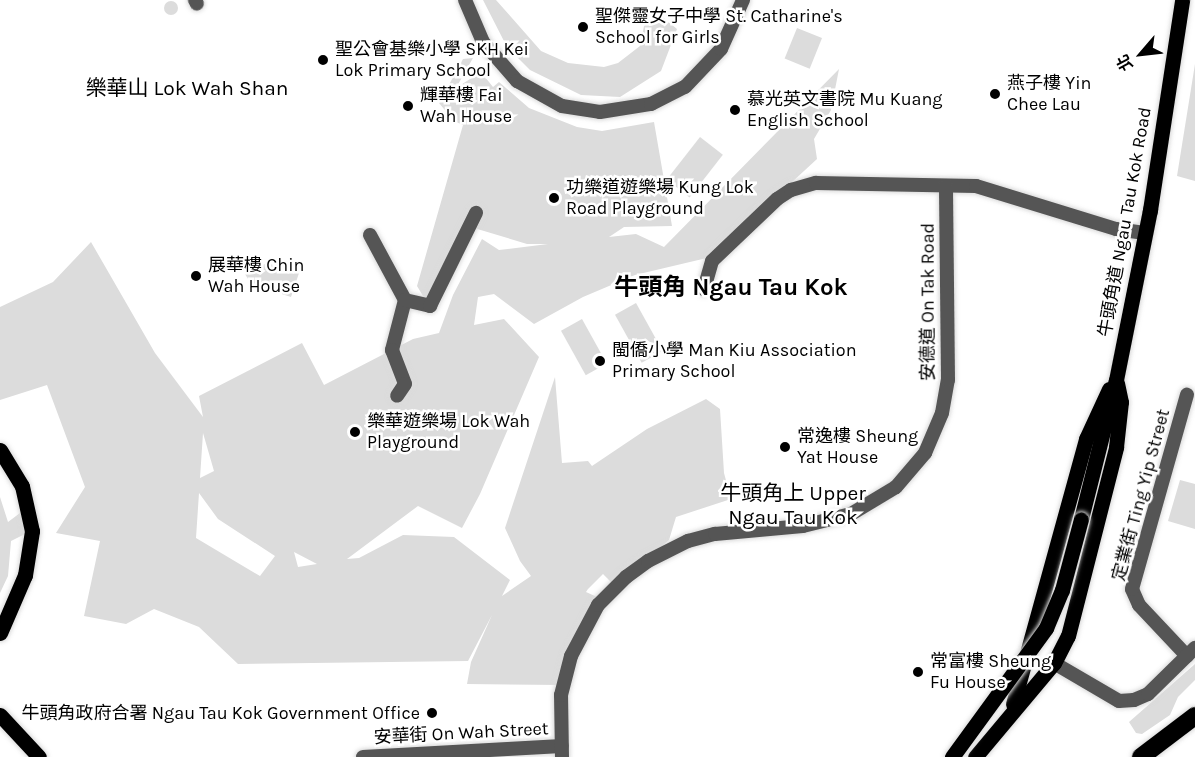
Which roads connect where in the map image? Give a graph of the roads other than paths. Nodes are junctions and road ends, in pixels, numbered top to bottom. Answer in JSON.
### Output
{"nodes":[{"id":1,"x":465,"y":0,"type":"edge"},
{"id":2,"x":742,"y":0,"type":"edge"},
{"id":3,"x":1182,"y":0,"type":"edge"},
{"id":4,"x":946,"y":186,"type":"junction"},
{"id":5,"x":476,"y":213,"type":"dead end"},
{"id":6,"x":1145,"y":233,"type":"junction"},
{"id":7,"x":370,"y":236,"type":"dead end"},
{"id":8,"x":704,"y":289,"type":"dead end"},
{"id":9,"x":405,"y":300,"type":"junction"},
{"id":10,"x":1116,"y":380,"type":"junction"},
{"id":11,"x":1186,"y":394,"type":"edge"},
{"id":12,"x":397,"y":396,"type":"dead end"},
{"id":13,"x":0,"y":450,"type":"edge"},
{"id":14,"x":0,"y":633,"type":"edge"},
{"id":15,"x":1191,"y":652,"type":"edge"},
{"id":16,"x":1054,"y":663,"type":"junction"},
{"id":17,"x":0,"y":716,"type":"edge"},
{"id":18,"x":1195,"y":716,"type":"edge"},
{"id":19,"x":1006,"y":717,"type":"junction"},
{"id":20,"x":562,"y":751,"type":"edge"},
{"id":21,"x":39,"y":757,"type":"edge"},
{"id":22,"x":363,"y":757,"type":"edge"},
{"id":23,"x":952,"y":757,"type":"edge"},
{"id":24,"x":975,"y":757,"type":"edge"},
{"id":25,"x":1141,"y":757,"type":"edge"}],
"edges":[{"from":1,"to":2,"type":"street"},
{"from":3,"to":6,"type":"main road","name":"牛頭角道 Ngau Tau Kok Road"},
{"from":4,"to":6,"type":"street"},
{"from":4,"to":8,"type":"street"},
{"from":4,"to":20,"type":"street","name":"安德道 On Tak Road"},
{"from":5,"to":9,"type":"street"},
{"from":6,"to":10,"type":"main road","name":"牛頭角道 Ngau Tau Kok Road"},
{"from":7,"to":9,"type":"street"},
{"from":9,"to":12,"type":"street"},
{"from":10,"to":16,"type":"main road","name":"牛頭角道 Ngau Tau Kok Road"},
{"from":10,"to":19,"type":"main road","name":"牛頭角道 Ngau Tau Kok Road"},
{"from":10,"to":23,"type":"main road","name":"牛頭角道 Ngau Tau Kok Road","bridge":true},
{"from":11,"to":15,"type":"street","name":"定業街 Ting Yip Street"},
{"from":13,"to":14,"type":"main road"},
{"from":15,"to":16,"type":"street"},
{"from":16,"to":19,"type":"main road","name":"牛頭角道 Ngau Tau Kok Road"},
{"from":17,"to":21,"type":"main road"},
{"from":18,"to":25,"type":"highway"},
{"from":19,"to":24,"type":"main road","name":"牛頭角道 Ngau Tau Kok Road"},
{"from":20,"to":22,"type":"street","name":"安華街 On Wah Street"}]}
